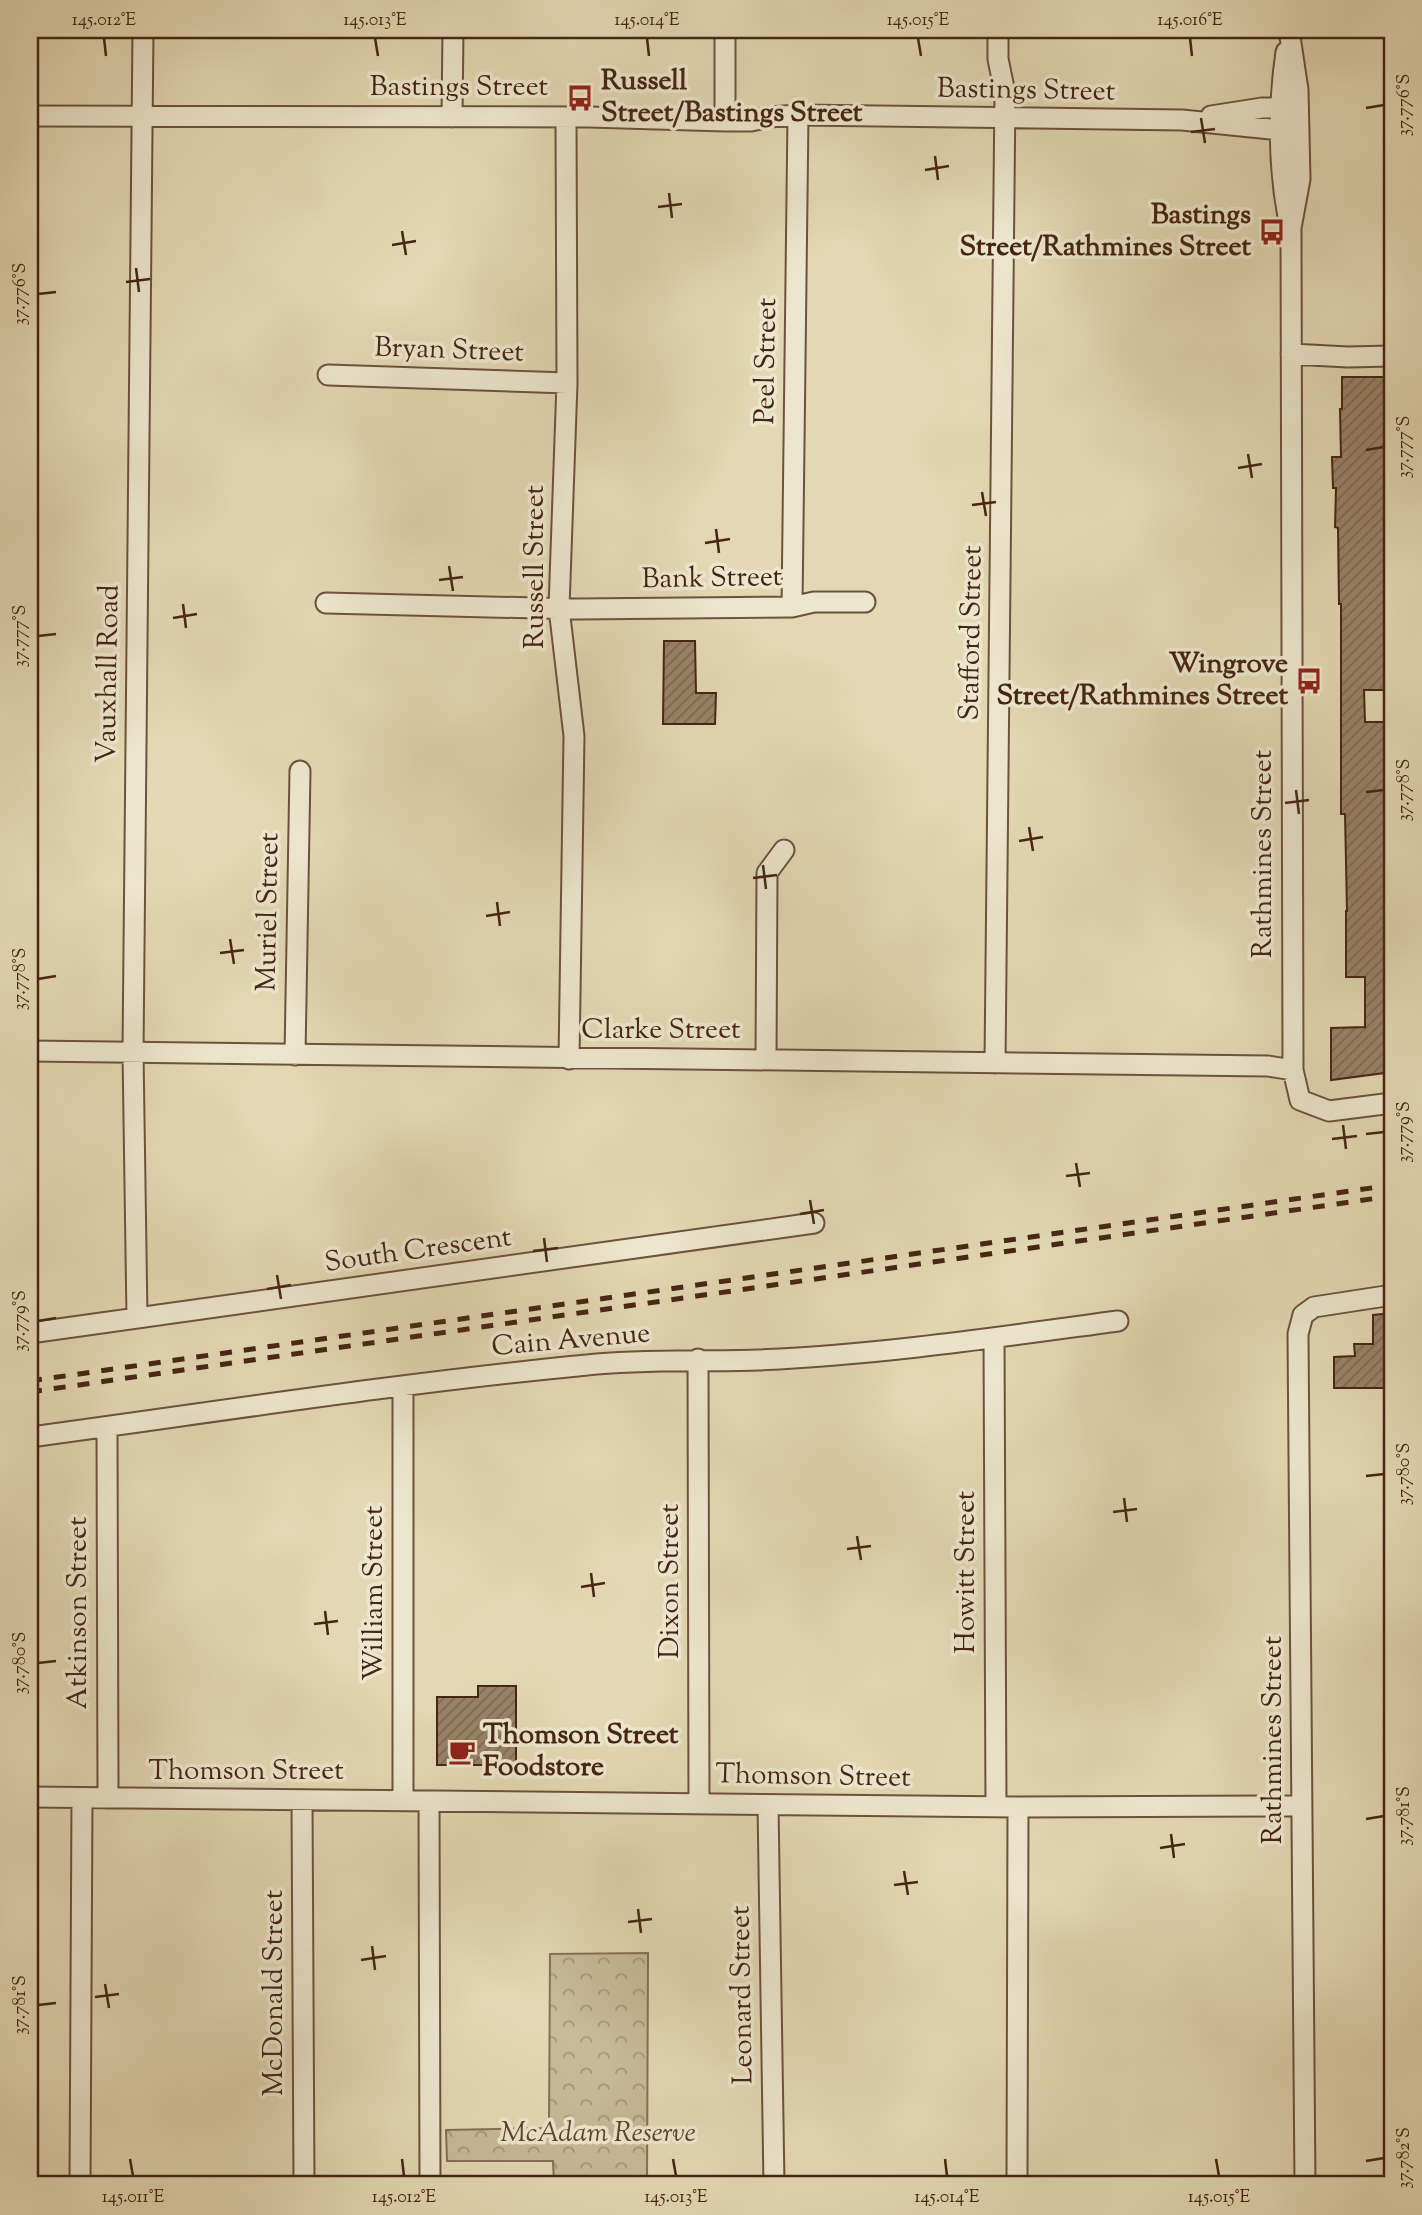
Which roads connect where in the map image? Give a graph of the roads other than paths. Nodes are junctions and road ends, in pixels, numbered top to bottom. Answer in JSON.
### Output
{"nodes":[{"id":1,"x":143,"y":30,"type":"edge"},
{"id":2,"x":453,"y":30,"type":"edge"},
{"id":3,"x":725,"y":30,"type":"edge"},
{"id":4,"x":999,"y":30,"type":"edge"},
{"id":5,"x":1289,"y":31,"type":"edge"},
{"id":6,"x":1290,"y":107,"type":"junction"},
{"id":7,"x":143,"y":114,"type":"junction"},
{"id":8,"x":798,"y":115,"type":"junction"},
{"id":9,"x":30,"y":116,"type":"edge"},
{"id":10,"x":452,"y":117,"type":"junction"},
{"id":11,"x":566,"y":117,"type":"junction"},
{"id":12,"x":998,"y":119,"type":"junction"},
{"id":13,"x":1182,"y":120,"type":"junction"},
{"id":14,"x":725,"y":121,"type":"junction"},
{"id":15,"x":1290,"y":129,"type":"junction"},
{"id":16,"x":1291,"y":354,"type":"junction"},
{"id":17,"x":1392,"y":356,"type":"edge"},
{"id":18,"x":328,"y":375,"type":"dead end"},
{"id":19,"x":567,"y":383,"type":"junction"},
{"id":20,"x":865,"y":602,"type":"dead end"},
{"id":21,"x":326,"y":603,"type":"dead end"},
{"id":22,"x":792,"y":607,"type":"junction"},
{"id":23,"x":559,"y":608,"type":"junction"},
{"id":24,"x":300,"y":771,"type":"dead end"},
{"id":25,"x":784,"y":850,"type":"dead end"},
{"id":26,"x":30,"y":1051,"type":"edge"},
{"id":27,"x":132,"y":1052,"type":"junction"},
{"id":28,"x":295,"y":1055,"type":"junction"},
{"id":29,"x":569,"y":1059,"type":"junction"},
{"id":30,"x":766,"y":1060,"type":"junction"},
{"id":31,"x":995,"y":1063,"type":"junction"},
{"id":32,"x":1293,"y":1070,"type":"junction"},
{"id":33,"x":1392,"y":1103,"type":"edge"},
{"id":34,"x":814,"y":1223,"type":"dead end"},
{"id":35,"x":1392,"y":1295,"type":"edge"},
{"id":36,"x":137,"y":1318,"type":"junction"},
{"id":37,"x":1118,"y":1321,"type":"dead end"},
{"id":38,"x":30,"y":1333,"type":"edge"},
{"id":39,"x":993,"y":1338,"type":"junction"},
{"id":40,"x":698,"y":1359,"type":"junction"},
{"id":41,"x":403,"y":1386,"type":"junction"},
{"id":42,"x":107,"y":1427,"type":"junction"},
{"id":43,"x":30,"y":1437,"type":"edge"},
{"id":44,"x":30,"y":1797,"type":"edge"},
{"id":45,"x":82,"y":1798,"type":"junction"},
{"id":46,"x":108,"y":1798,"type":"junction"},
{"id":47,"x":302,"y":1800,"type":"junction"},
{"id":48,"x":403,"y":1801,"type":"junction"},
{"id":49,"x":429,"y":1801,"type":"junction"},
{"id":50,"x":699,"y":1804,"type":"junction"},
{"id":51,"x":768,"y":1805,"type":"junction"},
{"id":52,"x":1302,"y":1806,"type":"junction"},
{"id":53,"x":996,"y":1807,"type":"junction"},
{"id":54,"x":1018,"y":1807,"type":"junction"},
{"id":55,"x":80,"y":2185,"type":"edge"},
{"id":56,"x":304,"y":2185,"type":"edge"},
{"id":57,"x":430,"y":2185,"type":"edge"},
{"id":58,"x":774,"y":2185,"type":"edge"},
{"id":59,"x":1017,"y":2185,"type":"edge"},
{"id":60,"x":1305,"y":2185,"type":"edge"}],
"edges":[{"from":1,"to":7,"type":"street","name":"Vauxhall Road"},
{"from":2,"to":10,"type":"street"},
{"from":3,"to":14,"type":"street"},
{"from":4,"to":12,"type":"street","name":"Stafford Street"},
{"from":5,"to":6,"type":"street","name":"Rathmines Street"},
{"from":6,"to":13,"type":"street","name":"Bastings Street"},
{"from":6,"to":15,"type":"street","name":"Rathmines Street"},
{"from":7,"to":9,"type":"street","name":"Bastings Street"},
{"from":7,"to":10,"type":"street","name":"Bastings Street"},
{"from":7,"to":27,"type":"street","name":"Vauxhall Road"},
{"from":8,"to":12,"type":"street","name":"Bastings Street"},
{"from":8,"to":14,"type":"street","name":"Bastings Street"},
{"from":8,"to":22,"type":"street","name":"Peel Street"},
{"from":10,"to":11,"type":"street","name":"Bastings Street"},
{"from":11,"to":14,"type":"street","name":"Bastings Street"},
{"from":11,"to":19,"type":"street","name":"Russell Street"},
{"from":12,"to":13,"type":"street","name":"Bastings Street"},
{"from":12,"to":31,"type":"street","name":"Stafford Street"},
{"from":13,"to":15,"type":"street","name":"Bastings Street"},
{"from":15,"to":16,"type":"street","name":"Rathmines Street"},
{"from":16,"to":17,"type":"street"},
{"from":16,"to":32,"type":"street","name":"Rathmines Street"},
{"from":18,"to":19,"type":"street","name":"Bryan Street"},
{"from":19,"to":23,"type":"street","name":"Russell Street"},
{"from":20,"to":22,"type":"street","name":"Bank Street"},
{"from":21,"to":23,"type":"street","name":"Bank Street"},
{"from":22,"to":23,"type":"street","name":"Bank Street"},
{"from":23,"to":29,"type":"street","name":"Russell Street"},
{"from":24,"to":28,"type":"street","name":"Muriel Street"},
{"from":25,"to":30,"type":"street"},
{"from":26,"to":27,"type":"street","name":"Clarke Street"},
{"from":27,"to":28,"type":"street","name":"Clarke Street"},
{"from":27,"to":36,"type":"street","name":"Vauxhall Road"},
{"from":28,"to":29,"type":"street","name":"Clarke Street"},
{"from":29,"to":30,"type":"street","name":"Clarke Street"},
{"from":30,"to":31,"type":"street","name":"Clarke Street"},
{"from":31,"to":32,"type":"street","name":"Clarke Street"},
{"from":32,"to":33,"type":"street","name":"Rathmines Street"},
{"from":34,"to":36,"type":"street","name":"South Crescent"},
{"from":35,"to":52,"type":"street","name":"Rathmines Street"},
{"from":36,"to":38,"type":"street","name":"South Crescent"},
{"from":37,"to":39,"type":"street","name":"Cain Avenue"},
{"from":39,"to":40,"type":"street","name":"Cain Avenue"},
{"from":39,"to":53,"type":"street","name":"Howitt Street"},
{"from":40,"to":41,"type":"street","name":"Cain Avenue"},
{"from":40,"to":50,"type":"street","name":"Dixon Street"},
{"from":41,"to":42,"type":"street","name":"Cain Avenue"},
{"from":41,"to":48,"type":"street","name":"William Street"},
{"from":42,"to":43,"type":"street","name":"Cain Avenue"},
{"from":42,"to":46,"type":"street","name":"Atkinson Street"},
{"from":44,"to":45,"type":"street","name":"Thomson Street"},
{"from":45,"to":46,"type":"street","name":"Thomson Street"},
{"from":45,"to":55,"type":"street"},
{"from":46,"to":47,"type":"street","name":"Thomson Street"},
{"from":47,"to":48,"type":"street","name":"Thomson Street"},
{"from":47,"to":56,"type":"street","name":"McDonald Street"},
{"from":48,"to":49,"type":"street","name":"Thomson Street"},
{"from":49,"to":50,"type":"street","name":"Thomson Street"},
{"from":49,"to":57,"type":"street"},
{"from":50,"to":51,"type":"street","name":"Thomson Street"},
{"from":51,"to":53,"type":"street","name":"Thomson Street"},
{"from":51,"to":58,"type":"street","name":"Leonard Street"},
{"from":52,"to":54,"type":"street","name":"Thomson Street"},
{"from":52,"to":60,"type":"street","name":"Rathmines Street"},
{"from":53,"to":54,"type":"street","name":"Thomson Street"},
{"from":54,"to":59,"type":"street"}]}
